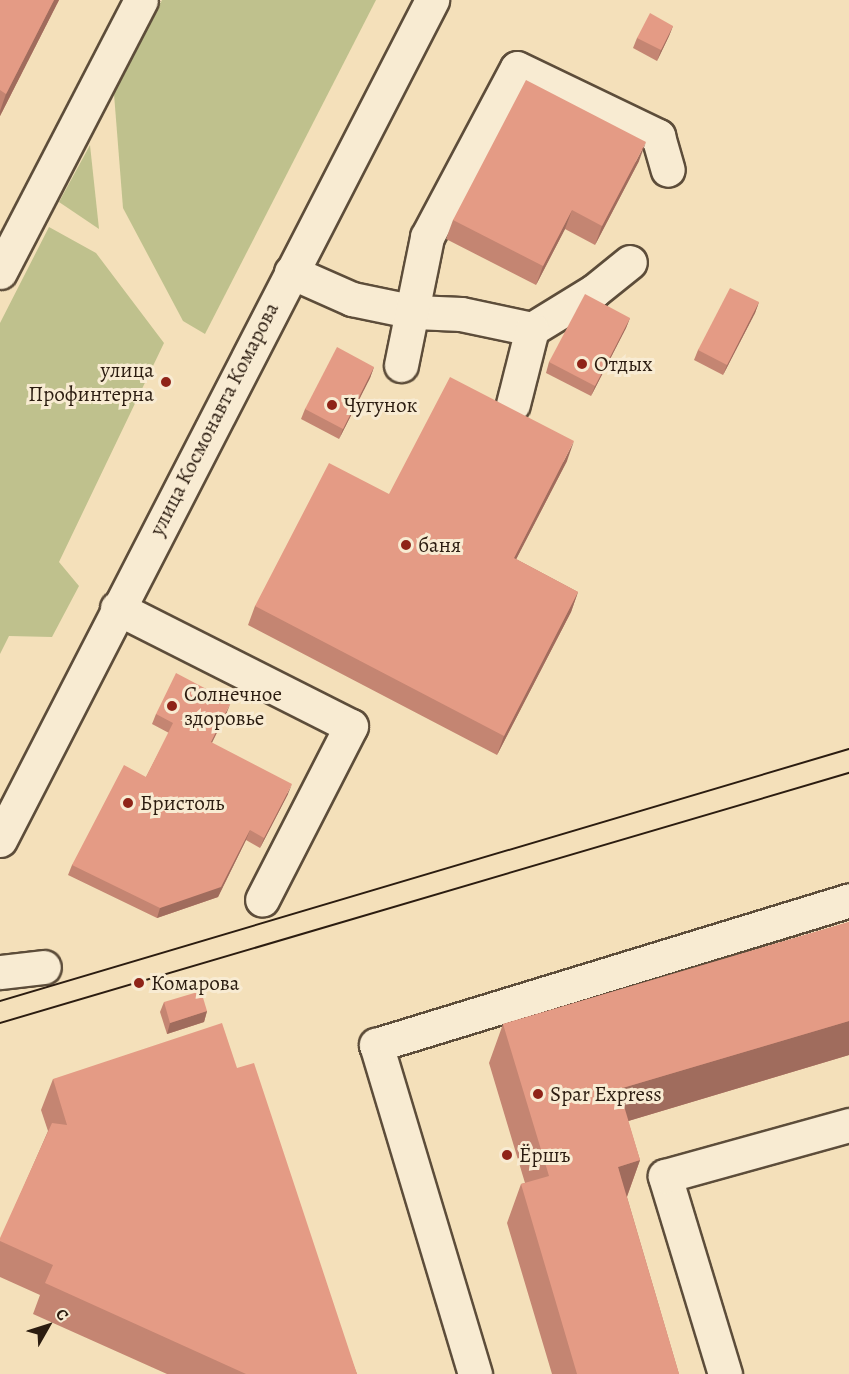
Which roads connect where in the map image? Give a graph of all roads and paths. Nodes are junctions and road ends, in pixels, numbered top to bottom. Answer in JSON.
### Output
{"nodes":[{"id":1,"x":141,"y":0,"type":"edge"},
{"id":2,"x":432,"y":0,"type":"edge"},
{"id":3,"x":668,"y":170,"type":"dead end"},
{"id":4,"x":630,"y":262,"type":"dead end"},
{"id":5,"x":0,"y":272,"type":"edge"},
{"id":6,"x":291,"y":272,"type":"junction"},
{"id":7,"x":415,"y":312,"type":"junction"},
{"id":8,"x":532,"y":329,"type":"junction"},
{"id":9,"x":401,"y":366,"type":"dead end"},
{"id":10,"x":513,"y":404,"type":"dead end"},
{"id":11,"x":117,"y":608,"type":"junction"},
{"id":12,"x":0,"y":840,"type":"edge"},
{"id":13,"x":262,"y":900,"type":"dead end"},
{"id":14,"x":849,"y":900,"type":"edge"},
{"id":15,"x":44,"y":967,"type":"dead end"},
{"id":16,"x":0,"y":972,"type":"edge"},
{"id":17,"x":849,"y":1125,"type":"edge"},
{"id":18,"x":475,"y":1374,"type":"edge"},
{"id":19,"x":725,"y":1374,"type":"edge"}],
"edges":[{"from":1,"to":5,"type":"street"},
{"from":2,"to":6,"type":"street","name":"улица Космонавта Комарова"},
{"from":3,"to":7,"type":"street"},
{"from":4,"to":8,"type":"street"},
{"from":6,"to":7,"type":"street"},
{"from":6,"to":11,"type":"street","name":"улица Космонавта Комарова"},
{"from":7,"to":8,"type":"street"},
{"from":7,"to":9,"type":"street"},
{"from":8,"to":10,"type":"street"},
{"from":11,"to":12,"type":"street","name":"улица Космонавта Комарова"},
{"from":11,"to":13,"type":"street"},
{"from":14,"to":18,"type":"street"},
{"from":15,"to":16,"type":"street"},
{"from":17,"to":19,"type":"street"}]}
